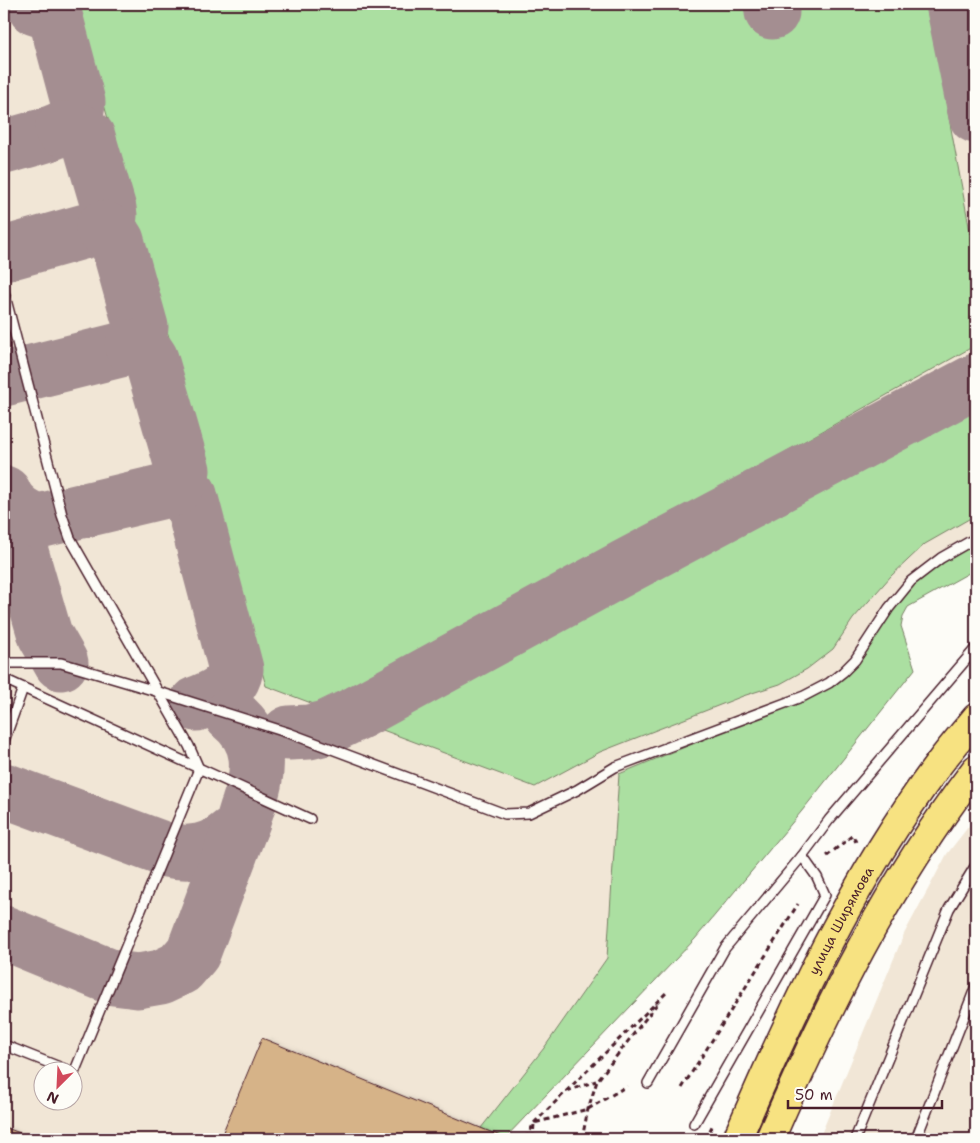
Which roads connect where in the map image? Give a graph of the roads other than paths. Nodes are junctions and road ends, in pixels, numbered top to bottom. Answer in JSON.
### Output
{"nodes":[{"id":1,"x":4,"y":292,"type":"edge"},
{"id":2,"x":976,"y":538,"type":"edge"},
{"id":3,"x":976,"y":648,"type":"edge"},
{"id":4,"x":4,"y":662,"type":"edge"},
{"id":5,"x":4,"y":679,"type":"edge"},
{"id":6,"x":23,"y":688,"type":"junction"},
{"id":7,"x":159,"y":692,"type":"junction"},
{"id":8,"x":976,"y":718,"type":"edge"},
{"id":9,"x":4,"y":741,"type":"edge"},
{"id":10,"x":199,"y":769,"type":"junction"},
{"id":11,"x":976,"y":770,"type":"edge"},
{"id":12,"x":310,"y":819,"type":"dead end"},
{"id":13,"x":802,"y":856,"type":"junction"},
{"id":14,"x":976,"y":865,"type":"edge"},
{"id":15,"x":976,"y":986,"type":"edge"},
{"id":16,"x":4,"y":1045,"type":"edge"},
{"id":17,"x":42,"y":1060,"type":"edge"},
{"id":18,"x":79,"y":1060,"type":"edge"},
{"id":19,"x":648,"y":1083,"type":"dead end"},
{"id":20,"x":694,"y":1124,"type":"dead end"},
{"id":21,"x":737,"y":1139,"type":"edge"},
{"id":22,"x":770,"y":1139,"type":"edge"},
{"id":23,"x":855,"y":1139,"type":"edge"},
{"id":24,"x":916,"y":1139,"type":"edge"}],
"edges":[{"from":1,"to":7,"type":"lane"},
{"from":2,"to":7,"type":"lane"},
{"from":3,"to":13,"type":"lane"},
{"from":4,"to":7,"type":"lane"},
{"from":5,"to":6,"type":"lane"},
{"from":6,"to":9,"type":"lane"},
{"from":6,"to":10,"type":"lane"},
{"from":7,"to":10,"type":"lane"},
{"from":8,"to":21,"type":"main road","name":"улица Ширямова"},
{"from":10,"to":12,"type":"lane"},
{"from":10,"to":18,"type":"lane"},
{"from":11,"to":22,"type":"main road"},
{"from":13,"to":19,"type":"lane"},
{"from":13,"to":20,"type":"lane"},
{"from":14,"to":23,"type":"lane"},
{"from":15,"to":24,"type":"lane"},
{"from":16,"to":17,"type":"lane"}]}
